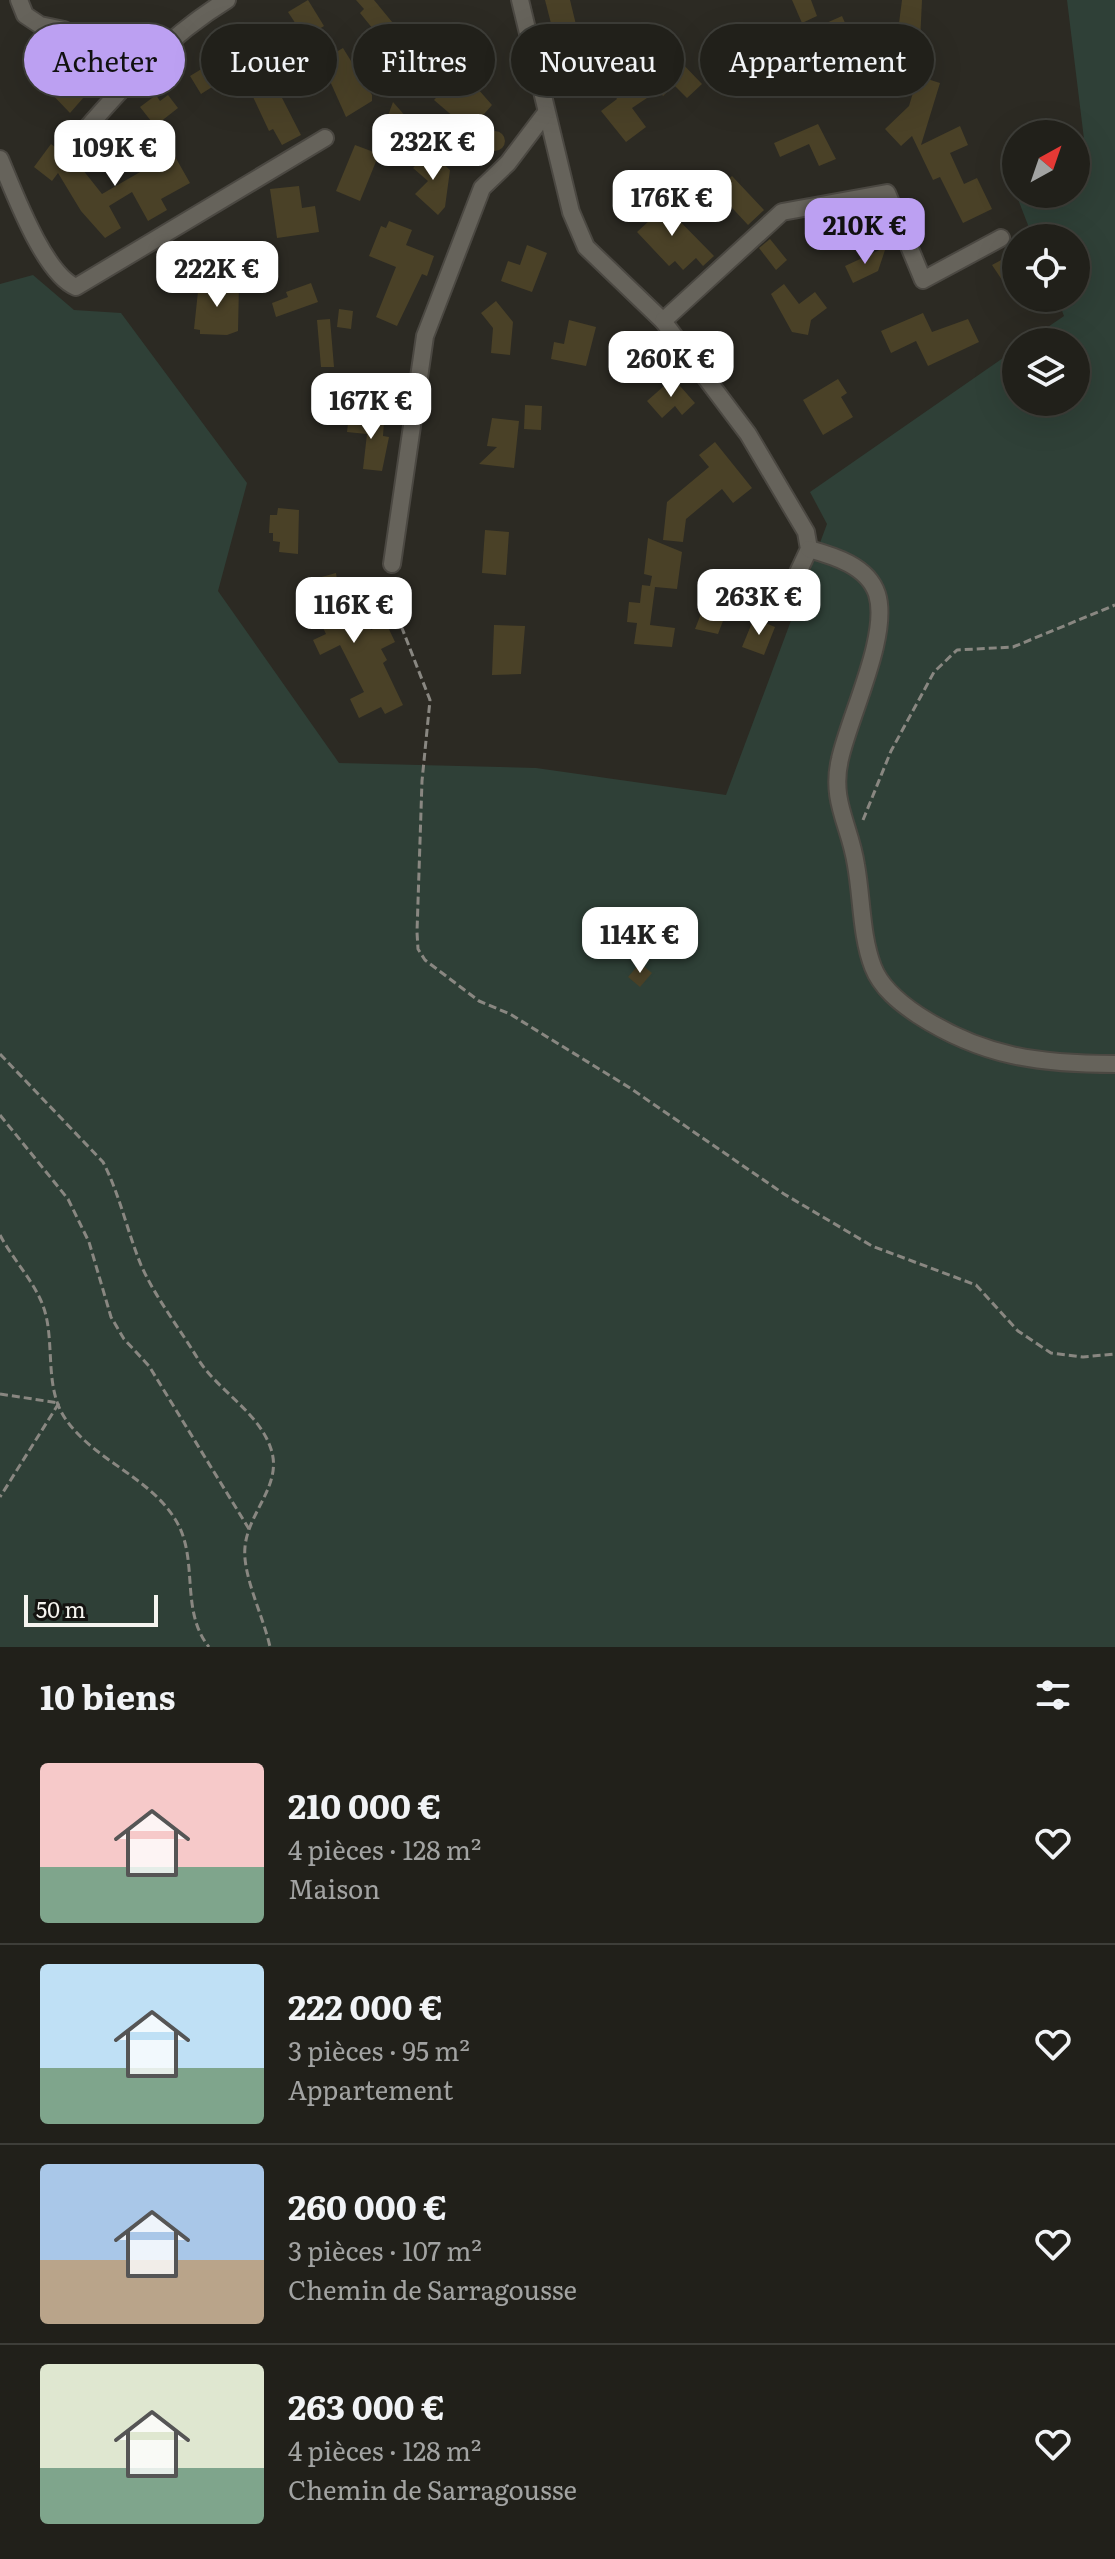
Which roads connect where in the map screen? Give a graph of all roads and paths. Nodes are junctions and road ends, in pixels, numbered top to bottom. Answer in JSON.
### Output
{"nodes":[{"id":1,"x":19,"y":0,"type":"edge"},
{"id":2,"x":227,"y":0,"type":"edge"},
{"id":3,"x":520,"y":0,"type":"edge"},
{"id":4,"x":38,"y":24,"type":"edge"},
{"id":5,"x":185,"y":26,"type":"edge"},
{"id":6,"x":114,"y":96,"type":"edge"},
{"id":7,"x":545,"y":114,"type":"junction"},
{"id":8,"x":80,"y":136,"type":"dead end"},
{"id":9,"x":325,"y":138,"type":"dead end"},
{"id":10,"x":0,"y":159,"type":"edge"},
{"id":11,"x":1001,"y":238,"type":"dead end"},
{"id":12,"x":663,"y":321,"type":"junction"},
{"id":13,"x":809,"y":549,"type":"junction"},
{"id":14,"x":392,"y":564,"type":"joint"},
{"id":15,"x":795,"y":579,"type":"dead end"},
{"id":16,"x":1115,"y":605,"type":"edge"},
{"id":17,"x":853,"y":846,"type":"junction"},
{"id":18,"x":0,"y":1054,"type":"edge"},
{"id":19,"x":1115,"y":1064,"type":"edge"},
{"id":20,"x":0,"y":1115,"type":"edge"},
{"id":21,"x":0,"y":1235,"type":"edge"},
{"id":22,"x":1115,"y":1354,"type":"edge"},
{"id":23,"x":0,"y":1394,"type":"edge"},
{"id":24,"x":59,"y":1403,"type":"junction"},
{"id":25,"x":0,"y":1497,"type":"edge"},
{"id":26,"x":249,"y":1529,"type":"junction"},
{"id":27,"x":209,"y":1647,"type":"edge"},
{"id":28,"x":270,"y":1647,"type":"edge"}],
"edges":[{"from":1,"to":4,"type":"street"},
{"from":2,"to":5,"type":"street"},
{"from":3,"to":7,"type":"street"},
{"from":6,"to":8,"type":"street"},
{"from":7,"to":12,"type":"street"},
{"from":7,"to":14,"type":"street"},
{"from":9,"to":10,"type":"street"},
{"from":11,"to":12,"type":"street"},
{"from":12,"to":13,"type":"street"},
{"from":13,"to":15,"type":"street"},
{"from":13,"to":17,"type":"street"},
{"from":14,"to":22,"type":"path"},
{"from":16,"to":17,"type":"path"},
{"from":17,"to":19,"type":"street"},
{"from":18,"to":26,"type":"path"},
{"from":20,"to":26,"type":"path"},
{"from":21,"to":24,"type":"path"},
{"from":23,"to":24,"type":"path"},
{"from":24,"to":25,"type":"path"},
{"from":24,"to":27,"type":"path"},
{"from":26,"to":28,"type":"path"}]}
